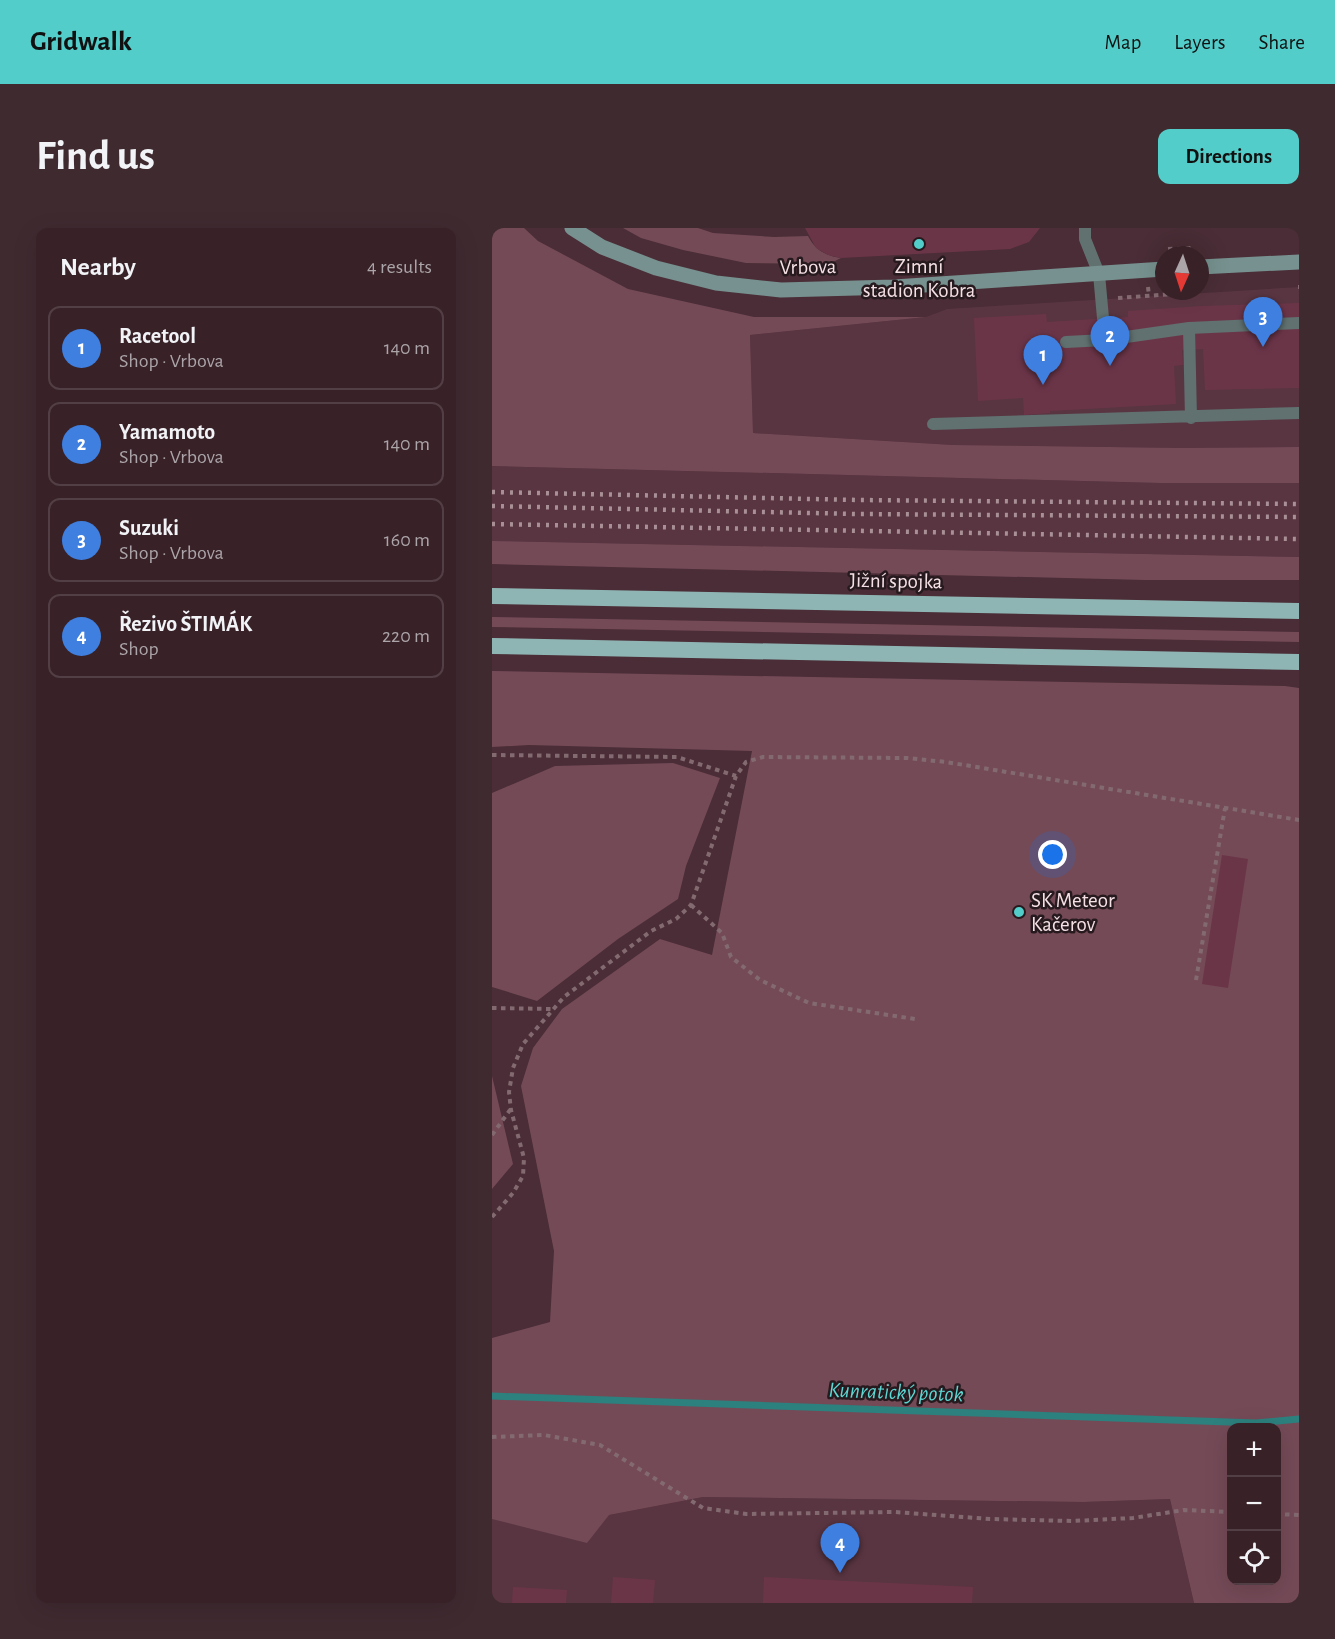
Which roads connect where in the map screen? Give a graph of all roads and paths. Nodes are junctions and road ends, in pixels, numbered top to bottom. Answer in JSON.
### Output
{"nodes":[{"id":1,"x":573,"y":228,"type":"edge"},
{"id":2,"x":1085,"y":228,"type":"edge"},
{"id":3,"x":1299,"y":262,"type":"edge"},
{"id":4,"x":1209,"y":267,"type":"edge"},
{"id":5,"x":1155,"y":270,"type":"edge"},
{"id":6,"x":1099,"y":274,"type":"junction"},
{"id":7,"x":1155,"y":296,"type":"edge"},
{"id":8,"x":1102,"y":300,"type":"junction"},
{"id":9,"x":1299,"y":323,"type":"edge"},
{"id":10,"x":1189,"y":328,"type":"junction"},
{"id":11,"x":1106,"y":340,"type":"junction"},
{"id":12,"x":1066,"y":342,"type":"dead end"},
{"id":13,"x":1299,"y":413,"type":"edge"},
{"id":14,"x":1191,"y":418,"type":"junction"},
{"id":15,"x":933,"y":424,"type":"dead end"},
{"id":16,"x":492,"y":596,"type":"edge"},
{"id":17,"x":1299,"y":611,"type":"edge"},
{"id":18,"x":492,"y":646,"type":"edge"},
{"id":19,"x":1299,"y":662,"type":"edge"},
{"id":20,"x":492,"y":755,"type":"edge"},
{"id":21,"x":736,"y":776,"type":"junction"},
{"id":22,"x":1224,"y":808,"type":"junction"},
{"id":23,"x":1299,"y":820,"type":"edge"},
{"id":24,"x":691,"y":905,"type":"junction"},
{"id":25,"x":1196,"y":981,"type":"dead end"},
{"id":26,"x":492,"y":1008,"type":"edge"},
{"id":27,"x":553,"y":1009,"type":"junction"},
{"id":28,"x":915,"y":1019,"type":"dead end"},
{"id":29,"x":511,"y":1110,"type":"junction"},
{"id":30,"x":492,"y":1135,"type":"edge"},
{"id":31,"x":492,"y":1217,"type":"edge"},
{"id":32,"x":492,"y":1437,"type":"edge"},
{"id":33,"x":1227,"y":1512,"type":"edge"},
{"id":34,"x":1281,"y":1514,"type":"edge"},
{"id":35,"x":1299,"y":1515,"type":"edge"}],
"edges":[{"from":1,"to":6,"type":"main road","name":"Vrbova"},
{"from":2,"to":6,"type":"lane"},
{"from":3,"to":4,"type":"main road"},
{"from":5,"to":6,"type":"main road","name":"Vrbova"},
{"from":6,"to":8,"type":"lane"},
{"from":7,"to":8,"type":"path"},
{"from":8,"to":11,"type":"lane"},
{"from":9,"to":10,"type":"lane"},
{"from":10,"to":11,"type":"lane"},
{"from":10,"to":14,"type":"lane"},
{"from":11,"to":12,"type":"lane"},
{"from":13,"to":14,"type":"lane"},
{"from":14,"to":15,"type":"lane"},
{"from":16,"to":17,"type":"highway","name":"Jižní spojka"},
{"from":18,"to":19,"type":"highway"},
{"from":20,"to":21,"type":"path"},
{"from":21,"to":22,"type":"path"},
{"from":21,"to":24,"type":"path"},
{"from":22,"to":23,"type":"path"},
{"from":22,"to":25,"type":"path"},
{"from":24,"to":27,"type":"path"},
{"from":24,"to":28,"type":"path"},
{"from":26,"to":27,"type":"path"},
{"from":27,"to":29,"type":"path"},
{"from":29,"to":30,"type":"path"},
{"from":29,"to":31,"type":"path"},
{"from":32,"to":33,"type":"path"},
{"from":34,"to":35,"type":"path"}]}
